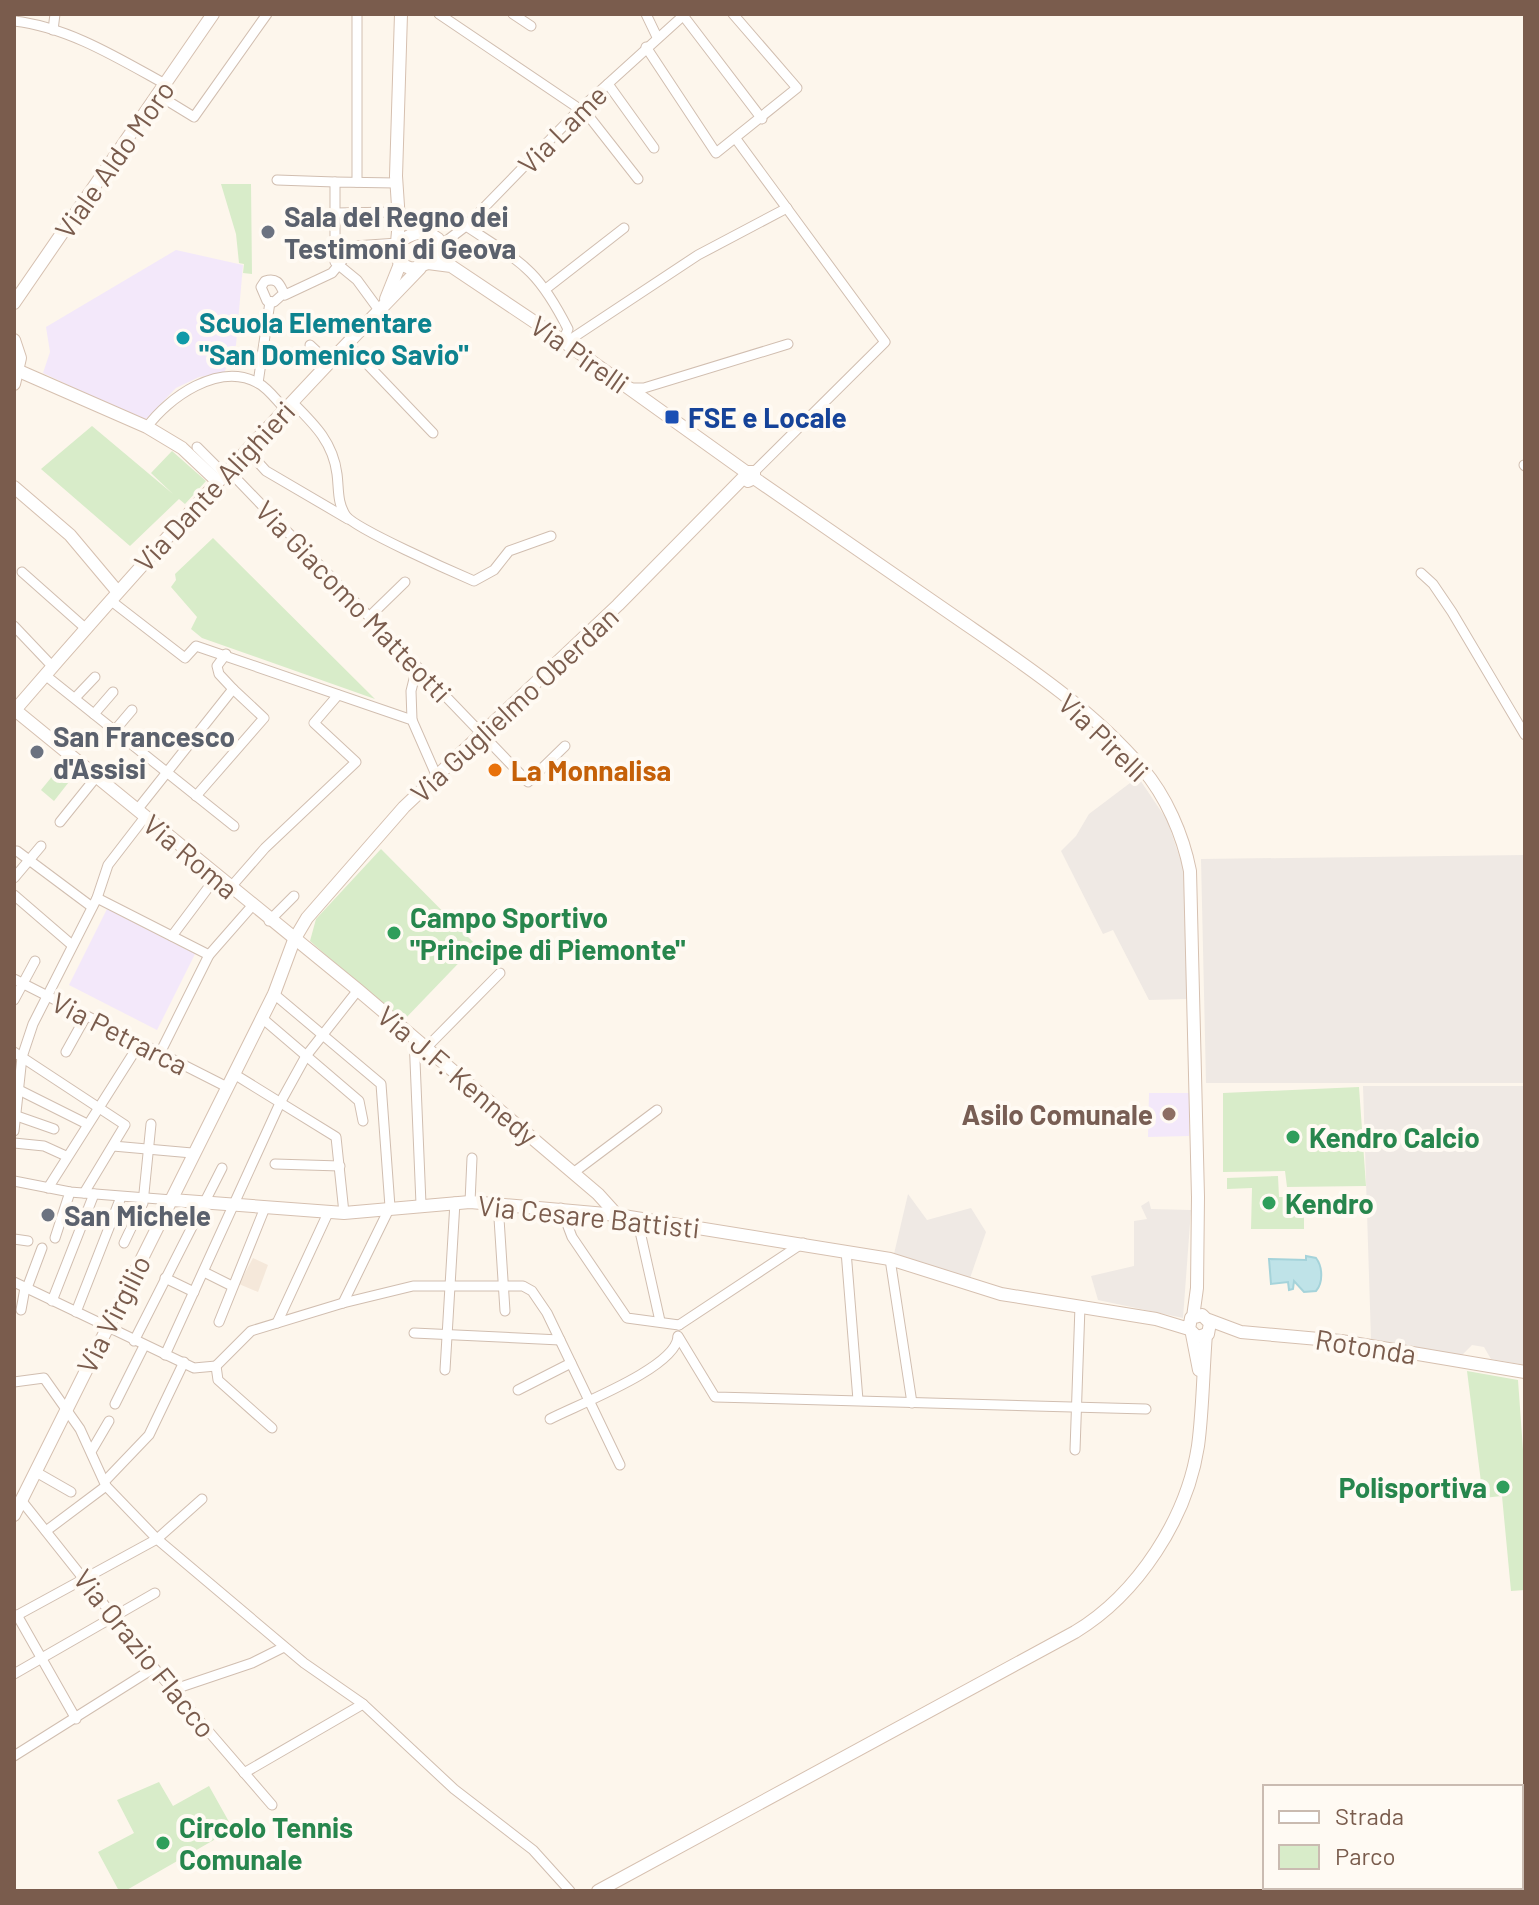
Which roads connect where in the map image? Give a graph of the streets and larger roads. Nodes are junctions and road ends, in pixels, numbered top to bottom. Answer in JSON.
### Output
{"nodes":[{"id":1,"x":55,"y":14,"type":"edge"},
{"id":2,"x":213,"y":14,"type":"edge"},
{"id":3,"x":267,"y":14,"type":"edge"},
{"id":4,"x":357,"y":14,"type":"edge"},
{"id":5,"x":401,"y":14,"type":"edge"},
{"id":6,"x":439,"y":14,"type":"edge"},
{"id":7,"x":513,"y":14,"type":"edge"},
{"id":8,"x":646,"y":14,"type":"edge"},
{"id":9,"x":733,"y":14,"type":"edge"},
{"id":10,"x":683,"y":15,"type":"edge"},
{"id":11,"x":14,"y":21,"type":"edge"},
{"id":12,"x":531,"y":26,"type":"dead end"},
{"id":13,"x":53,"y":30,"type":"junction"},
{"id":14,"x":657,"y":37,"type":"junction"},
{"id":15,"x":646,"y":47,"type":"junction"},
{"id":16,"x":608,"y":84,"type":"junction"},
{"id":17,"x":162,"y":90,"type":"junction"},
{"id":18,"x":579,"y":110,"type":"junction"},
{"id":19,"x":762,"y":119,"type":"junction"},
{"id":20,"x":736,"y":139,"type":"junction"},
{"id":21,"x":654,"y":148,"type":"dead end"},
{"id":22,"x":638,"y":179,"type":"dead end"},
{"id":23,"x":277,"y":180,"type":"dead end"},
{"id":24,"x":335,"y":182,"type":"junction"},
{"id":25,"x":357,"y":182,"type":"junction"},
{"id":26,"x":396,"y":183,"type":"junction"},
{"id":27,"x":787,"y":208,"type":"junction"},
{"id":28,"x":334,"y":213,"type":"junction"},
{"id":29,"x":399,"y":217,"type":"junction"},
{"id":30,"x":466,"y":226,"type":"junction"},
{"id":31,"x":624,"y":228,"type":"dead end"},
{"id":32,"x":416,"y":232,"type":"junction"},
{"id":33,"x":398,"y":243,"type":"junction"},
{"id":34,"x":354,"y":246,"type":"junction"},
{"id":35,"x":334,"y":247,"type":"junction"},
{"id":36,"x":441,"y":247,"type":"junction"},
{"id":37,"x":400,"y":264,"type":"junction"},
{"id":38,"x":424,"y":265,"type":"junction"},
{"id":39,"x":340,"y":266,"type":"junction"},
{"id":40,"x":451,"y":266,"type":"junction"},
{"id":41,"x":547,"y":288,"type":"junction"},
{"id":42,"x":283,"y":294,"type":"junction"},
{"id":43,"x":270,"y":302,"type":"junction"},
{"id":44,"x":14,"y":303,"type":"edge"},
{"id":45,"x":381,"y":308,"type":"junction"},
{"id":46,"x":14,"y":340,"type":"edge"},
{"id":47,"x":564,"y":342,"type":"junction"},
{"id":48,"x":347,"y":343,"type":"junction"},
{"id":49,"x":788,"y":344,"type":"dead end"},
{"id":50,"x":310,"y":345,"type":"dead end"},
{"id":51,"x":328,"y":362,"type":"junction"},
{"id":52,"x":16,"y":377,"type":"edge"},
{"id":53,"x":258,"y":383,"type":"junction"},
{"id":54,"x":629,"y":389,"type":"junction"},
{"id":55,"x":288,"y":406,"type":"junction"},
{"id":56,"x":147,"y":427,"type":"junction"},
{"id":57,"x":433,"y":433,"type":"dead end"},
{"id":58,"x":197,"y":447,"type":"dead end"},
{"id":59,"x":247,"y":450,"type":"junction"},
{"id":60,"x":223,"y":475,"type":"junction"},
{"id":61,"x":749,"y":475,"type":"junction"},
{"id":62,"x":14,"y":487,"type":"edge"},
{"id":63,"x":348,"y":519,"type":"junction"},
{"id":64,"x":551,"y":536,"type":"dead end"},
{"id":65,"x":22,"y":572,"type":"dead end"},
{"id":66,"x":1421,"y":573,"type":"dead end"},
{"id":67,"x":405,"y":582,"type":"dead end"},
{"id":68,"x":114,"y":595,"type":"junction"},
{"id":69,"x":370,"y":616,"type":"junction"},
{"id":70,"x":14,"y":626,"type":"edge"},
{"id":71,"x":84,"y":627,"type":"junction"},
{"id":72,"x":226,"y":654,"type":"junction"},
{"id":73,"x":417,"y":667,"type":"junction"},
{"id":74,"x":48,"y":670,"type":"junction"},
{"id":75,"x":95,"y":677,"type":"dead end"},
{"id":76,"x":233,"y":689,"type":"junction"},
{"id":77,"x":113,"y":692,"type":"dead end"},
{"id":78,"x":338,"y":695,"type":"junction"},
{"id":79,"x":75,"y":698,"type":"junction"},
{"id":80,"x":14,"y":710,"type":"edge"},
{"id":81,"x":132,"y":710,"type":"dead end"},
{"id":82,"x":94,"y":714,"type":"junction"},
{"id":83,"x":412,"y":720,"type":"junction"},
{"id":84,"x":115,"y":730,"type":"junction"},
{"id":85,"x":481,"y":733,"type":"junction"},
{"id":86,"x":1525,"y":735,"type":"edge"},
{"id":87,"x":565,"y":746,"type":"dead end"},
{"id":88,"x":167,"y":773,"type":"junction"},
{"id":89,"x":97,"y":776,"type":"junction"},
{"id":90,"x":437,"y":777,"type":"junction"},
{"id":91,"x":196,"y":796,"type":"junction"},
{"id":92,"x":141,"y":814,"type":"junction"},
{"id":93,"x":60,"y":822,"type":"dead end"},
{"id":94,"x":234,"y":826,"type":"dead end"},
{"id":95,"x":41,"y":846,"type":"dead end"},
{"id":96,"x":17,"y":851,"type":"dead end"},
{"id":97,"x":29,"y":860,"type":"junction"},
{"id":98,"x":217,"y":876,"type":"junction"},
{"id":99,"x":14,"y":878,"type":"edge"},
{"id":100,"x":230,"y":888,"type":"junction"},
{"id":101,"x":14,"y":895,"type":"edge"},
{"id":102,"x":294,"y":896,"type":"dead end"},
{"id":103,"x":94,"y":902,"type":"junction"},
{"id":104,"x":252,"y":906,"type":"junction"},
{"id":105,"x":269,"y":921,"type":"junction"},
{"id":106,"x":172,"y":936,"type":"junction"},
{"id":107,"x":294,"y":940,"type":"junction"},
{"id":108,"x":72,"y":945,"type":"junction"},
{"id":109,"x":209,"y":955,"type":"junction"},
{"id":110,"x":35,"y":961,"type":"dead end"},
{"id":111,"x":500,"y":973,"type":"dead end"},
{"id":112,"x":19,"y":982,"type":"edge"},
{"id":113,"x":358,"y":990,"type":"junction"},
{"id":114,"x":274,"y":994,"type":"junction"},
{"id":115,"x":48,"y":997,"type":"junction"},
{"id":116,"x":14,"y":1000,"type":"edge"},
{"id":117,"x":86,"y":1016,"type":"junction"},
{"id":118,"x":262,"y":1018,"type":"junction"},
{"id":119,"x":323,"y":1035,"type":"junction"},
{"id":120,"x":414,"y":1037,"type":"junction"},
{"id":121,"x":140,"y":1043,"type":"junction"},
{"id":122,"x":426,"y":1048,"type":"junction"},
{"id":123,"x":66,"y":1052,"type":"dead end"},
{"id":124,"x":160,"y":1053,"type":"junction"},
{"id":125,"x":18,"y":1055,"type":"edge"},
{"id":126,"x":306,"y":1056,"type":"junction"},
{"id":127,"x":234,"y":1074,"type":"junction"},
{"id":128,"x":227,"y":1087,"type":"junction"},
{"id":129,"x":16,"y":1089,"type":"edge"},
{"id":130,"x":280,"y":1103,"type":"junction"},
{"id":131,"x":97,"y":1107,"type":"junction"},
{"id":132,"x":657,"y":1110,"type":"dead end"},
{"id":133,"x":15,"y":1115,"type":"edge"},
{"id":134,"x":363,"y":1121,"type":"dead end"},
{"id":135,"x":87,"y":1124,"type":"junction"},
{"id":136,"x":151,"y":1124,"type":"dead end"},
{"id":137,"x":54,"y":1129,"type":"dead end"},
{"id":138,"x":14,"y":1131,"type":"edge"},
{"id":139,"x":14,"y":1143,"type":"edge"},
{"id":140,"x":113,"y":1146,"type":"junction"},
{"id":141,"x":148,"y":1150,"type":"junction"},
{"id":142,"x":192,"y":1153,"type":"junction"},
{"id":143,"x":66,"y":1156,"type":"junction"},
{"id":144,"x":472,"y":1158,"type":"dead end"},
{"id":145,"x":275,"y":1164,"type":"dead end"},
{"id":146,"x":340,"y":1166,"type":"junction"},
{"id":147,"x":222,"y":1168,"type":"dead end"},
{"id":148,"x":573,"y":1173,"type":"junction"},
{"id":149,"x":14,"y":1181,"type":"edge"},
{"id":150,"x":48,"y":1188,"type":"junction"},
{"id":151,"x":70,"y":1192,"type":"junction"},
{"id":152,"x":89,"y":1194,"type":"junction"},
{"id":153,"x":121,"y":1197,"type":"junction"},
{"id":154,"x":143,"y":1198,"type":"junction"},
{"id":155,"x":172,"y":1200,"type":"junction"},
{"id":156,"x":455,"y":1202,"type":"junction"},
{"id":157,"x":470,"y":1202,"type":"junction"},
{"id":158,"x":498,"y":1203,"type":"junction"},
{"id":159,"x":202,"y":1204,"type":"junction"},
{"id":160,"x":421,"y":1204,"type":"junction"},
{"id":161,"x":234,"y":1206,"type":"junction"},
{"id":162,"x":390,"y":1207,"type":"junction"},
{"id":163,"x":561,"y":1208,"type":"junction"},
{"id":164,"x":264,"y":1210,"type":"junction"},
{"id":165,"x":328,"y":1213,"type":"junction"},
{"id":166,"x":344,"y":1213,"type":"junction"},
{"id":167,"x":617,"y":1215,"type":"junction"},
{"id":168,"x":637,"y":1218,"type":"junction"},
{"id":169,"x":55,"y":1238,"type":"dead end"},
{"id":170,"x":14,"y":1239,"type":"edge"},
{"id":171,"x":28,"y":1241,"type":"dead end"},
{"id":172,"x":124,"y":1243,"type":"dead end"},
{"id":173,"x":803,"y":1243,"type":"junction"},
{"id":174,"x":42,"y":1248,"type":"dead end"},
{"id":175,"x":846,"y":1251,"type":"junction"},
{"id":176,"x":890,"y":1259,"type":"junction"},
{"id":177,"x":204,"y":1272,"type":"junction"},
{"id":178,"x":165,"y":1278,"type":"junction"},
{"id":179,"x":14,"y":1282,"type":"edge"},
{"id":180,"x":450,"y":1285,"type":"junction"},
{"id":181,"x":504,"y":1285,"type":"junction"},
{"id":182,"x":232,"y":1286,"type":"junction"},
{"id":183,"x":26,"y":1288,"type":"junction"},
{"id":184,"x":1197,"y":1288,"type":"junction"},
{"id":185,"x":194,"y":1292,"type":"junction"},
{"id":186,"x":52,"y":1301,"type":"junction"},
{"id":187,"x":343,"y":1303,"type":"junction"},
{"id":188,"x":1080,"y":1306,"type":"junction"},
{"id":189,"x":21,"y":1310,"type":"dead end"},
{"id":190,"x":505,"y":1311,"type":"dead end"},
{"id":191,"x":76,"y":1312,"type":"junction"},
{"id":192,"x":1208,"y":1319,"type":"junction"},
{"id":193,"x":660,"y":1321,"type":"junction"},
{"id":194,"x":219,"y":1322,"type":"dead end"},
{"id":195,"x":277,"y":1323,"type":"junction"},
{"id":196,"x":1191,"y":1325,"type":"junction"},
{"id":197,"x":106,"y":1327,"type":"junction"},
{"id":198,"x":679,"y":1331,"type":"junction"},
{"id":199,"x":1241,"y":1332,"type":"junction"},
{"id":200,"x":414,"y":1333,"type":"dead end"},
{"id":201,"x":1207,"y":1334,"type":"junction"},
{"id":202,"x":447,"y":1335,"type":"junction"},
{"id":203,"x":560,"y":1340,"type":"junction"},
{"id":204,"x":134,"y":1341,"type":"junction"},
{"id":205,"x":144,"y":1346,"type":"junction"},
{"id":206,"x":165,"y":1355,"type":"junction"},
{"id":207,"x":184,"y":1362,"type":"junction"},
{"id":208,"x":571,"y":1363,"type":"junction"},
{"id":209,"x":216,"y":1366,"type":"junction"},
{"id":210,"x":445,"y":1370,"type":"dead end"},
{"id":211,"x":1525,"y":1372,"type":"edge"},
{"id":212,"x":14,"y":1382,"type":"edge"},
{"id":213,"x":1201,"y":1383,"type":"junction"},
{"id":214,"x":518,"y":1390,"type":"dead end"},
{"id":215,"x":589,"y":1399,"type":"junction"},
{"id":216,"x":858,"y":1400,"type":"junction"},
{"id":217,"x":912,"y":1403,"type":"junction"},
{"id":218,"x":115,"y":1404,"type":"dead end"},
{"id":219,"x":1075,"y":1405,"type":"junction"},
{"id":220,"x":67,"y":1407,"type":"junction"},
{"id":221,"x":1146,"y":1409,"type":"dead end"},
{"id":222,"x":550,"y":1419,"type":"dead end"},
{"id":223,"x":109,"y":1421,"type":"dead end"},
{"id":224,"x":272,"y":1428,"type":"dead end"},
{"id":225,"x":92,"y":1450,"type":"junction"},
{"id":226,"x":1075,"y":1450,"type":"dead end"},
{"id":227,"x":620,"y":1465,"type":"dead end"},
{"id":228,"x":36,"y":1472,"type":"junction"},
{"id":229,"x":105,"y":1484,"type":"junction"},
{"id":230,"x":71,"y":1492,"type":"dead end"},
{"id":231,"x":202,"y":1499,"type":"dead end"},
{"id":232,"x":21,"y":1500,"type":"junction"},
{"id":233,"x":14,"y":1515,"type":"edge"},
{"id":234,"x":46,"y":1531,"type":"junction"},
{"id":235,"x":157,"y":1539,"type":"junction"},
{"id":236,"x":84,"y":1579,"type":"junction"},
{"id":237,"x":155,"y":1593,"type":"dead end"},
{"id":238,"x":16,"y":1616,"type":"edge"},
{"id":239,"x":114,"y":1618,"type":"junction"},
{"id":240,"x":284,"y":1647,"type":"junction"},
{"id":241,"x":43,"y":1658,"type":"junction"},
{"id":242,"x":154,"y":1668,"type":"junction"},
{"id":243,"x":14,"y":1674,"type":"edge"},
{"id":244,"x":172,"y":1690,"type":"junction"},
{"id":245,"x":363,"y":1704,"type":"junction"},
{"id":246,"x":76,"y":1719,"type":"junction"},
{"id":247,"x":14,"y":1756,"type":"edge"},
{"id":248,"x":244,"y":1773,"type":"junction"},
{"id":249,"x":272,"y":1805,"type":"dead end"},
{"id":250,"x":570,"y":1891,"type":"edge"},
{"id":251,"x":598,"y":1891,"type":"edge"}],
"edges":[{"from":1,"to":13,"type":"street"},
{"from":2,"to":17,"type":"street","name":"Viale Aldo Moro"},
{"from":3,"to":17,"type":"street"},
{"from":4,"to":25,"type":"street"},
{"from":5,"to":26,"type":"street"},
{"from":6,"to":18,"type":"street"},
{"from":7,"to":12,"type":"street"},
{"from":8,"to":14,"type":"street"},
{"from":9,"to":19,"type":"street"},
{"from":10,"to":14,"type":"street","name":"Via Lame"},
{"from":10,"to":19,"type":"street"},
{"from":11,"to":13,"type":"street"},
{"from":13,"to":17,"type":"street"},
{"from":14,"to":15,"type":"street","name":"Via Lame"},
{"from":15,"to":16,"type":"street","name":"Via Lame"},
{"from":15,"to":20,"type":"street"},
{"from":16,"to":18,"type":"street","name":"Via Lame"},
{"from":16,"to":21,"type":"street"},
{"from":17,"to":44,"type":"street","name":"Viale Aldo Moro"},
{"from":18,"to":22,"type":"street"},
{"from":18,"to":30,"type":"street","name":"Via Lame"},
{"from":19,"to":20,"type":"street"},
{"from":20,"to":27,"type":"street"},
{"from":23,"to":24,"type":"street"},
{"from":24,"to":25,"type":"street"},
{"from":24,"to":28,"type":"street"},
{"from":25,"to":26,"type":"street"},
{"from":26,"to":29,"type":"street"},
{"from":27,"to":47,"type":"street"},
{"from":27,"to":61,"type":"street","name":"Via Guglielmo Oberdan"},
{"from":28,"to":29,"type":"street"},
{"from":28,"to":35,"type":"street"},
{"from":29,"to":32,"type":"street"},
{"from":29,"to":33,"type":"street"},
{"from":30,"to":36,"type":"street","name":"Via Lame"},
{"from":30,"to":41,"type":"street"},
{"from":31,"to":41,"type":"street"},
{"from":32,"to":33,"type":"street"},
{"from":32,"to":36,"type":"street"},
{"from":33,"to":34,"type":"street"},
{"from":33,"to":37,"type":"street"},
{"from":34,"to":35,"type":"street"},
{"from":34,"to":39,"type":"street"},
{"from":35,"to":39,"type":"street"},
{"from":36,"to":38,"type":"street"},
{"from":36,"to":40,"type":"street","name":"Via Pirelli"},
{"from":37,"to":38,"type":"street"},
{"from":37,"to":45,"type":"street"},
{"from":38,"to":40,"type":"street","name":"Via Pirelli"},
{"from":38,"to":45,"type":"street","name":"Via Dante Alighieri"},
{"from":39,"to":42,"type":"street"},
{"from":39,"to":45,"type":"street"},
{"from":40,"to":47,"type":"street","name":"Via Pirelli"},
{"from":41,"to":47,"type":"street"},
{"from":42,"to":43,"type":"street"},
{"from":42,"to":43,"type":"street"},
{"from":43,"to":53,"type":"street"},
{"from":45,"to":48,"type":"street","name":"Via Dante Alighieri"},
{"from":46,"to":52,"type":"street"},
{"from":47,"to":54,"type":"street","name":"Via Pirelli"},
{"from":48,"to":51,"type":"street","name":"Via Dante Alighieri"},
{"from":48,"to":57,"type":"street"},
{"from":49,"to":54,"type":"street"},
{"from":50,"to":51,"type":"street"},
{"from":51,"to":55,"type":"street","name":"Via Dante Alighieri"},
{"from":52,"to":56,"type":"street"},
{"from":53,"to":55,"type":"street"},
{"from":53,"to":56,"type":"street"},
{"from":54,"to":61,"type":"street","name":"Via Pirelli"},
{"from":55,"to":59,"type":"street","name":"Via Dante Alighieri"},
{"from":55,"to":63,"type":"street"},
{"from":56,"to":60,"type":"street"},
{"from":58,"to":60,"type":"street","name":"Via Giacomo Matteotti"},
{"from":59,"to":60,"type":"street","name":"Via Dante Alighieri"},
{"from":59,"to":63,"type":"street"},
{"from":60,"to":68,"type":"street","name":"Via Dante Alighieri"},
{"from":60,"to":69,"type":"street","name":"Via Giacomo Matteotti"},
{"from":61,"to":85,"type":"street","name":"Via Guglielmo Oberdan"},
{"from":61,"to":184,"type":"street","name":"Via Pirelli"},
{"from":62,"to":68,"type":"street"},
{"from":63,"to":64,"type":"street"},
{"from":65,"to":71,"type":"street"},
{"from":66,"to":86,"type":"street"},
{"from":67,"to":69,"type":"street"},
{"from":68,"to":71,"type":"street","name":"Via Dante Alighieri"},
{"from":68,"to":72,"type":"street"},
{"from":69,"to":73,"type":"street","name":"Via Giacomo Matteotti"},
{"from":70,"to":74,"type":"street"},
{"from":71,"to":74,"type":"street","name":"Via Dante Alighieri"},
{"from":72,"to":76,"type":"street"},
{"from":72,"to":78,"type":"street"},
{"from":73,"to":83,"type":"street"},
{"from":73,"to":85,"type":"street","name":"Via Giacomo Matteotti"},
{"from":74,"to":79,"type":"street"},
{"from":74,"to":80,"type":"street","name":"Via Dante Alighieri"},
{"from":75,"to":79,"type":"street"},
{"from":76,"to":88,"type":"street"},
{"from":76,"to":91,"type":"street"},
{"from":77,"to":82,"type":"street"},
{"from":78,"to":83,"type":"street"},
{"from":78,"to":100,"type":"street"},
{"from":79,"to":82,"type":"street"},
{"from":80,"to":89,"type":"street","name":"Via Roma"},
{"from":81,"to":84,"type":"street"},
{"from":82,"to":84,"type":"street"},
{"from":83,"to":90,"type":"street"},
{"from":84,"to":88,"type":"street"},
{"from":85,"to":87,"type":"street","name":"Via Giacomo Matteotti"},
{"from":85,"to":90,"type":"street","name":"Via Guglielmo Oberdan"},
{"from":88,"to":91,"type":"street"},
{"from":88,"to":92,"type":"street"},
{"from":89,"to":92,"type":"street","name":"Via Roma"},
{"from":89,"to":93,"type":"street"},
{"from":90,"to":107,"type":"street","name":"Via Guglielmo Oberdan"},
{"from":91,"to":94,"type":"street"},
{"from":92,"to":98,"type":"street","name":"Via Roma"},
{"from":92,"to":103,"type":"street"},
{"from":95,"to":97,"type":"street"},
{"from":96,"to":97,"type":"street"},
{"from":97,"to":99,"type":"street"},
{"from":97,"to":103,"type":"street"},
{"from":98,"to":100,"type":"street","name":"Via Roma"},
{"from":98,"to":106,"type":"street"},
{"from":100,"to":104,"type":"street","name":"Via Roma"},
{"from":101,"to":108,"type":"street"},
{"from":102,"to":105,"type":"street"},
{"from":103,"to":106,"type":"street"},
{"from":103,"to":108,"type":"street"},
{"from":104,"to":105,"type":"street","name":"Via Roma"},
{"from":104,"to":109,"type":"street"},
{"from":105,"to":107,"type":"street","name":"Via Roma"},
{"from":106,"to":109,"type":"street"},
{"from":107,"to":113,"type":"street","name":"Via J.F. Kennedy"},
{"from":107,"to":114,"type":"street","name":"Via Virgilio"},
{"from":108,"to":115,"type":"street"},
{"from":109,"to":124,"type":"street"},
{"from":110,"to":112,"type":"street"},
{"from":111,"to":122,"type":"street"},
{"from":112,"to":115,"type":"street","name":"Via Petrarca"},
{"from":112,"to":116,"type":"street"},
{"from":113,"to":119,"type":"street"},
{"from":113,"to":120,"type":"street","name":"Via J.F. Kennedy"},
{"from":114,"to":118,"type":"street","name":"Via Virgilio"},
{"from":114,"to":119,"type":"street"},
{"from":115,"to":117,"type":"street","name":"Via Petrarca"},
{"from":115,"to":125,"type":"street"},
{"from":117,"to":121,"type":"street","name":"Via Petrarca"},
{"from":117,"to":123,"type":"street"},
{"from":118,"to":126,"type":"street"},
{"from":118,"to":127,"type":"street","name":"Via Virgilio"},
{"from":119,"to":126,"type":"street"},
{"from":119,"to":162,"type":"street"},
{"from":120,"to":122,"type":"street","name":"Via J.F. Kennedy"},
{"from":120,"to":160,"type":"street"},
{"from":121,"to":124,"type":"street","name":"Via Petrarca"},
{"from":121,"to":131,"type":"street"},
{"from":122,"to":148,"type":"street","name":"Via J.F. Kennedy"},
{"from":124,"to":128,"type":"street","name":"Via Petrarca"},
{"from":125,"to":129,"type":"street"},
{"from":125,"to":131,"type":"street"},
{"from":126,"to":130,"type":"street"},
{"from":126,"to":134,"type":"street"},
{"from":127,"to":128,"type":"street","name":"Via Virgilio"},
{"from":127,"to":130,"type":"street"},
{"from":128,"to":142,"type":"street","name":"Via Virgilio"},
{"from":129,"to":133,"type":"street"},
{"from":129,"to":135,"type":"street"},
{"from":130,"to":146,"type":"street"},
{"from":130,"to":161,"type":"street"},
{"from":131,"to":135,"type":"street"},
{"from":131,"to":140,"type":"street"},
{"from":132,"to":148,"type":"street"},
{"from":133,"to":137,"type":"street"},
{"from":133,"to":138,"type":"street"},
{"from":135,"to":143,"type":"street"},
{"from":136,"to":141,"type":"street"},
{"from":139,"to":143,"type":"street"},
{"from":140,"to":141,"type":"street"},
{"from":140,"to":152,"type":"street"},
{"from":141,"to":142,"type":"street"},
{"from":141,"to":154,"type":"street"},
{"from":142,"to":155,"type":"street","name":"Via Virgilio"},
{"from":143,"to":150,"type":"street"},
{"from":144,"to":157,"type":"street"},
{"from":145,"to":146,"type":"street"},
{"from":146,"to":166,"type":"street"},
{"from":147,"to":159,"type":"street"},
{"from":148,"to":167,"type":"street","name":"Via J.F. Kennedy"},
{"from":149,"to":150,"type":"street","name":"Via Cesare Battisti"},
{"from":150,"to":151,"type":"street","name":"Via Cesare Battisti"},
{"from":151,"to":152,"type":"street","name":"Via Cesare Battisti"},
{"from":151,"to":169,"type":"street"},
{"from":152,"to":153,"type":"street","name":"Via Cesare Battisti"},
{"from":152,"to":186,"type":"street"},
{"from":153,"to":154,"type":"street","name":"Via Cesare Battisti"},
{"from":153,"to":191,"type":"street"},
{"from":154,"to":155,"type":"street","name":"Via Cesare Battisti"},
{"from":154,"to":172,"type":"street"},
{"from":155,"to":159,"type":"street","name":"Via Cesare Battisti"},
{"from":155,"to":197,"type":"street","name":"Via Virgilio"},
{"from":156,"to":157,"type":"street","name":"Via Cesare Battisti"},
{"from":156,"to":160,"type":"street","name":"Via Cesare Battisti"},
{"from":156,"to":180,"type":"street"},
{"from":157,"to":158,"type":"street","name":"Via Cesare Battisti"},
{"from":158,"to":163,"type":"street","name":"Via Cesare Battisti"},
{"from":158,"to":181,"type":"street"},
{"from":159,"to":161,"type":"street","name":"Via Cesare Battisti"},
{"from":159,"to":178,"type":"street"},
{"from":160,"to":162,"type":"street","name":"Via Cesare Battisti"},
{"from":161,"to":164,"type":"street","name":"Via Cesare Battisti"},
{"from":161,"to":177,"type":"street"},
{"from":162,"to":166,"type":"street","name":"Via Cesare Battisti"},
{"from":162,"to":187,"type":"street"},
{"from":163,"to":167,"type":"street","name":"Via Cesare Battisti"},
{"from":163,"to":193,"type":"street"},
{"from":164,"to":165,"type":"street","name":"Via Cesare Battisti"},
{"from":164,"to":182,"type":"street"},
{"from":165,"to":166,"type":"street","name":"Via Cesare Battisti"},
{"from":165,"to":195,"type":"street"},
{"from":167,"to":168,"type":"street","name":"Via Cesare Battisti"},
{"from":168,"to":173,"type":"street","name":"Via Cesare Battisti"},
{"from":168,"to":193,"type":"street"},
{"from":170,"to":171,"type":"street"},
{"from":173,"to":175,"type":"street","name":"Via Cesare Battisti"},
{"from":173,"to":198,"type":"street"},
{"from":174,"to":183,"type":"street"},
{"from":175,"to":176,"type":"street","name":"Via Cesare Battisti"},
{"from":175,"to":216,"type":"street"},
{"from":176,"to":188,"type":"street","name":"Via Cesare Battisti"},
{"from":176,"to":217,"type":"street"},
{"from":177,"to":182,"type":"street"},
{"from":177,"to":185,"type":"street"},
{"from":178,"to":185,"type":"street"},
{"from":178,"to":204,"type":"street"},
{"from":179,"to":183,"type":"street"},
{"from":180,"to":181,"type":"street"},
{"from":180,"to":187,"type":"street"},
{"from":180,"to":202,"type":"street"},
{"from":181,"to":190,"type":"street"},
{"from":181,"to":203,"type":"street"},
{"from":182,"to":194,"type":"street"},
{"from":183,"to":186,"type":"street"},
{"from":183,"to":189,"type":"street"},
{"from":184,"to":192,"type":"street","name":"Via Pirelli"},
{"from":184,"to":196,"type":"street","name":"Via Pirelli"},
{"from":185,"to":206,"type":"street"},
{"from":186,"to":191,"type":"street"},
{"from":187,"to":195,"type":"street"},
{"from":188,"to":196,"type":"street","name":"Via Cesare Battisti"},
{"from":188,"to":219,"type":"street"},
{"from":191,"to":197,"type":"street"},
{"from":192,"to":196,"type":"street","name":"Rotonda"},
{"from":192,"to":199,"type":"street","name":"Rotonda"},
{"from":192,"to":201,"type":"street"},
{"from":193,"to":198,"type":"street"},
{"from":195,"to":209,"type":"street"},
{"from":196,"to":201,"type":"street"},
{"from":196,"to":213,"type":"street","name":"Via Pirelli"},
{"from":197,"to":204,"type":"street"},
{"from":197,"to":220,"type":"street","name":"Via Virgilio"},
{"from":198,"to":215,"type":"street"},
{"from":198,"to":216,"type":"street"},
{"from":199,"to":201,"type":"street"},
{"from":199,"to":211,"type":"street","name":"Rotonda"},
{"from":200,"to":202,"type":"street"},
{"from":201,"to":213,"type":"street"},
{"from":202,"to":203,"type":"street"},
{"from":202,"to":210,"type":"street"},
{"from":203,"to":208,"type":"street"},
{"from":204,"to":205,"type":"street"},
{"from":205,"to":206,"type":"street"},
{"from":205,"to":218,"type":"street"},
{"from":206,"to":207,"type":"street"},
{"from":207,"to":209,"type":"street"},
{"from":207,"to":229,"type":"street"},
{"from":208,"to":214,"type":"street"},
{"from":208,"to":215,"type":"street"},
{"from":209,"to":224,"type":"street"},
{"from":212,"to":220,"type":"street"},
{"from":213,"to":251,"type":"street"},
{"from":215,"to":222,"type":"street"},
{"from":215,"to":227,"type":"street"},
{"from":216,"to":217,"type":"street"},
{"from":217,"to":219,"type":"street"},
{"from":219,"to":221,"type":"street"},
{"from":219,"to":226,"type":"street"},
{"from":220,"to":225,"type":"street"},
{"from":220,"to":228,"type":"street","name":"Via Virgilio"},
{"from":223,"to":225,"type":"street"},
{"from":225,"to":229,"type":"street"},
{"from":228,"to":230,"type":"street"},
{"from":228,"to":232,"type":"street","name":"Via Virgilio"},
{"from":229,"to":234,"type":"street"},
{"from":229,"to":235,"type":"street"},
{"from":231,"to":235,"type":"street"},
{"from":232,"to":233,"type":"street","name":"Via Virgilio"},
{"from":232,"to":234,"type":"street","name":"Via Orazio Flacco"},
{"from":234,"to":236,"type":"street","name":"Via Orazio Flacco"},
{"from":235,"to":236,"type":"street"},
{"from":235,"to":240,"type":"street"},
{"from":236,"to":238,"type":"street"},
{"from":236,"to":239,"type":"street","name":"Via Orazio Flacco"},
{"from":237,"to":239,"type":"street"},
{"from":238,"to":241,"type":"street"},
{"from":239,"to":241,"type":"street"},
{"from":239,"to":242,"type":"street","name":"Via Orazio Flacco"},
{"from":240,"to":244,"type":"street"},
{"from":240,"to":245,"type":"street"},
{"from":241,"to":243,"type":"street"},
{"from":241,"to":246,"type":"street"},
{"from":242,"to":244,"type":"street","name":"Via Orazio Flacco"},
{"from":242,"to":246,"type":"street"},
{"from":244,"to":248,"type":"street","name":"Via Orazio Flacco"},
{"from":245,"to":248,"type":"street"},
{"from":245,"to":250,"type":"street"},
{"from":246,"to":247,"type":"street"},
{"from":248,"to":249,"type":"street","name":"Via Orazio Flacco"}]}
